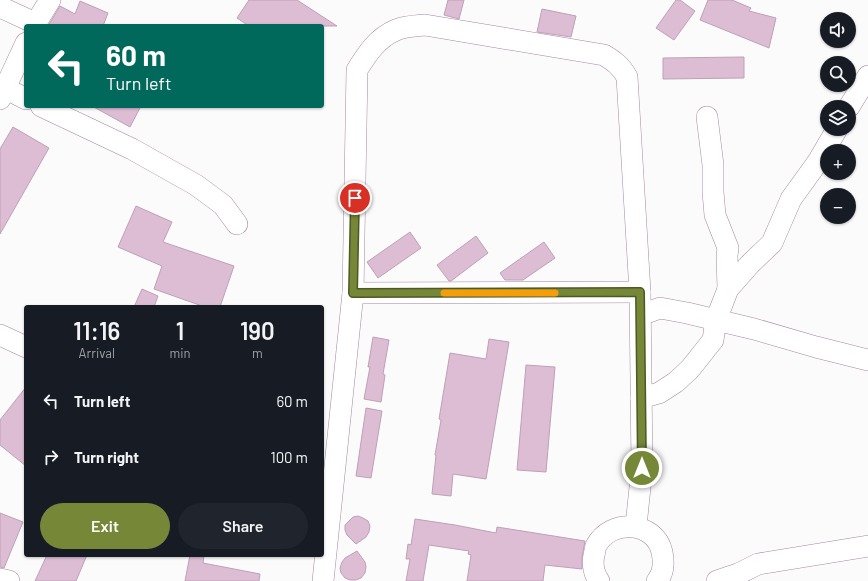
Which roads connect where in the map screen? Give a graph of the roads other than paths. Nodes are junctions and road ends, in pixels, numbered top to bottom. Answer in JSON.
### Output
{"nodes":[{"id":1,"x":50,"y":0,"type":"edge"},
{"id":2,"x":0,"y":7,"type":"edge"},
{"id":3,"x":32,"y":24,"type":"edge"},
{"id":4,"x":35,"y":24,"type":"edge"},
{"id":5,"x":24,"y":47,"type":"edge"},
{"id":6,"x":868,"y":76,"type":"edge"},
{"id":7,"x":2,"y":94,"type":"edge"},
{"id":8,"x":24,"y":99,"type":"edge"},
{"id":9,"x":853,"y":100,"type":"edge"},
{"id":10,"x":45,"y":108,"type":"edge"},
{"id":11,"x":707,"y":117,"type":"dead end"},
{"id":12,"x":833,"y":136,"type":"edge"},
{"id":13,"x":237,"y":224,"type":"dead end"},
{"id":14,"x":728,"y":289,"type":"junction"},
{"id":15,"x":640,"y":292,"type":"junction"},
{"id":16,"x":353,"y":293,"type":"junction"},
{"id":17,"x":641,"y":315,"type":"junction"},
{"id":18,"x":716,"y":320,"type":"junction"},
{"id":19,"x":0,"y":336,"type":"edge"},
{"id":20,"x":24,"y":346,"type":"edge"},
{"id":21,"x":868,"y":360,"type":"edge"},
{"id":22,"x":641,"y":398,"type":"junction"},
{"id":23,"x":636,"y":526,"type":"junction"},
{"id":24,"x":868,"y":546,"type":"edge"},
{"id":25,"x":0,"y":578,"type":"edge"},
{"id":26,"x":597,"y":580,"type":"edge"},
{"id":27,"x":10,"y":581,"type":"edge"},
{"id":28,"x":323,"y":581,"type":"edge"},
{"id":29,"x":657,"y":581,"type":"edge"},
{"id":30,"x":717,"y":581,"type":"edge"}],
"edges":[{"from":1,"to":4,"type":"street"},
{"from":2,"to":3,"type":"street"},
{"from":5,"to":7,"type":"street"},
{"from":6,"to":9,"type":"street"},
{"from":7,"to":8,"type":"street"},
{"from":10,"to":13,"type":"street"},
{"from":11,"to":14,"type":"street"},
{"from":12,"to":14,"type":"street"},
{"from":14,"to":18,"type":"street"},
{"from":15,"to":16,"type":"street"},
{"from":15,"to":16,"type":"street"},
{"from":15,"to":17,"type":"street"},
{"from":16,"to":28,"type":"street"},
{"from":17,"to":18,"type":"street"},
{"from":17,"to":22,"type":"street"},
{"from":18,"to":21,"type":"street"},
{"from":18,"to":22,"type":"street"},
{"from":19,"to":20,"type":"street"},
{"from":22,"to":23,"type":"street"},
{"from":23,"to":26,"type":"street"},
{"from":23,"to":29,"type":"street"},
{"from":24,"to":30,"type":"street"},
{"from":25,"to":27,"type":"street"}]}
